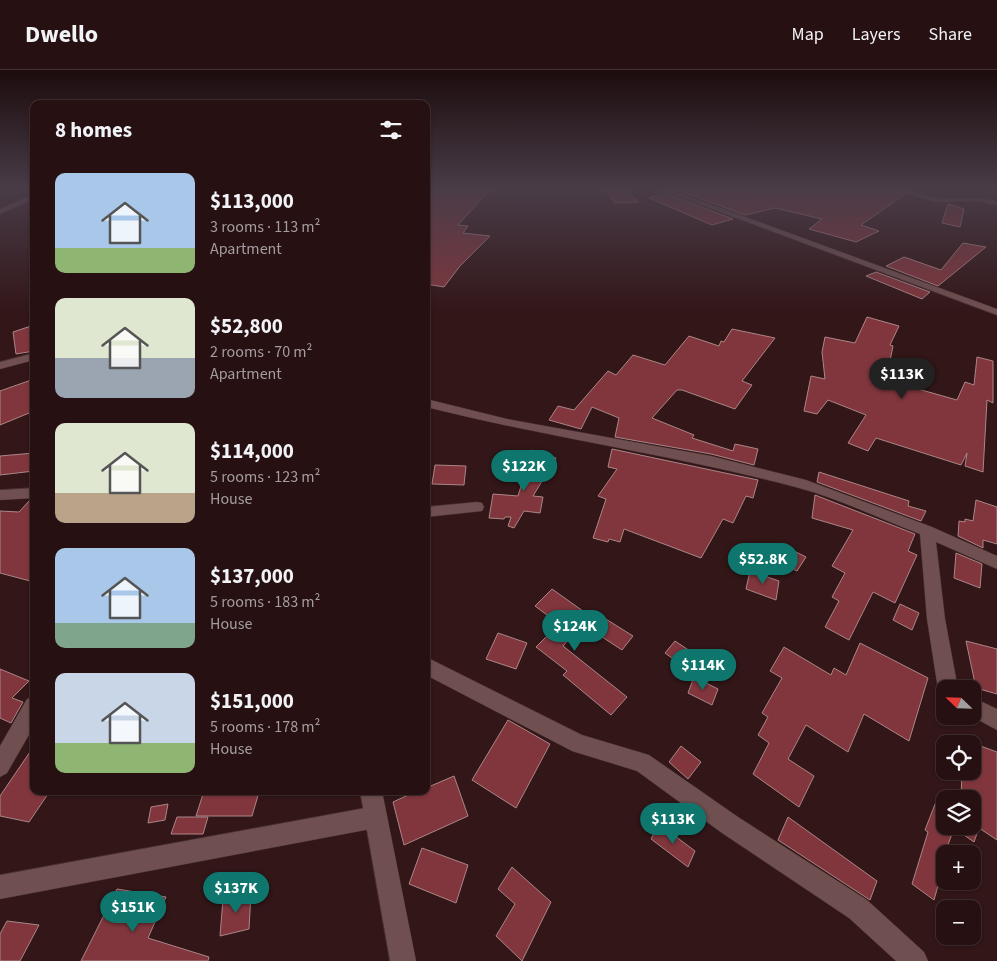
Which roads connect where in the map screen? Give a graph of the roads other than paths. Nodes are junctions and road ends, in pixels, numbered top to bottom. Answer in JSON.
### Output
{"nodes":[{"id":1,"x":773,"y":230,"type":"edge"},
{"id":2,"x":997,"y":312,"type":"edge"},
{"id":3,"x":30,"y":356,"type":"edge"},
{"id":4,"x":0,"y":357,"type":"edge"},
{"id":5,"x":30,"y":357,"type":"edge"},
{"id":6,"x":0,"y":366,"type":"edge"},
{"id":7,"x":430,"y":404,"type":"edge"},
{"id":8,"x":30,"y":493,"type":"edge"},
{"id":9,"x":0,"y":495,"type":"edge"},
{"id":10,"x":477,"y":507,"type":"dead end"},
{"id":11,"x":430,"y":512,"type":"edge"},
{"id":12,"x":927,"y":531,"type":"junction"},
{"id":13,"x":997,"y":564,"type":"edge"},
{"id":14,"x":430,"y":667,"type":"edge"},
{"id":15,"x":946,"y":680,"type":"edge"},
{"id":16,"x":981,"y":711,"type":"edge"},
{"id":17,"x":30,"y":713,"type":"edge"},
{"id":18,"x":997,"y":720,"type":"edge"},
{"id":19,"x":0,"y":766,"type":"edge"},
{"id":20,"x":372,"y":795,"type":"edge"},
{"id":21,"x":376,"y":818,"type":"junction"},
{"id":22,"x":0,"y":886,"type":"edge"},
{"id":23,"x":403,"y":961,"type":"edge"},
{"id":24,"x":915,"y":961,"type":"edge"}],
"edges":[{"from":1,"to":2,"type":"street"},
{"from":3,"to":4,"type":"street"},
{"from":5,"to":6,"type":"street"},
{"from":7,"to":12,"type":"street"},
{"from":8,"to":9,"type":"street"},
{"from":10,"to":11,"type":"street"},
{"from":12,"to":13,"type":"street"},
{"from":12,"to":15,"type":"street"},
{"from":14,"to":24,"type":"street"},
{"from":16,"to":18,"type":"street"},
{"from":17,"to":19,"type":"street"},
{"from":20,"to":21,"type":"street"},
{"from":21,"to":22,"type":"street"},
{"from":21,"to":23,"type":"street"}]}
